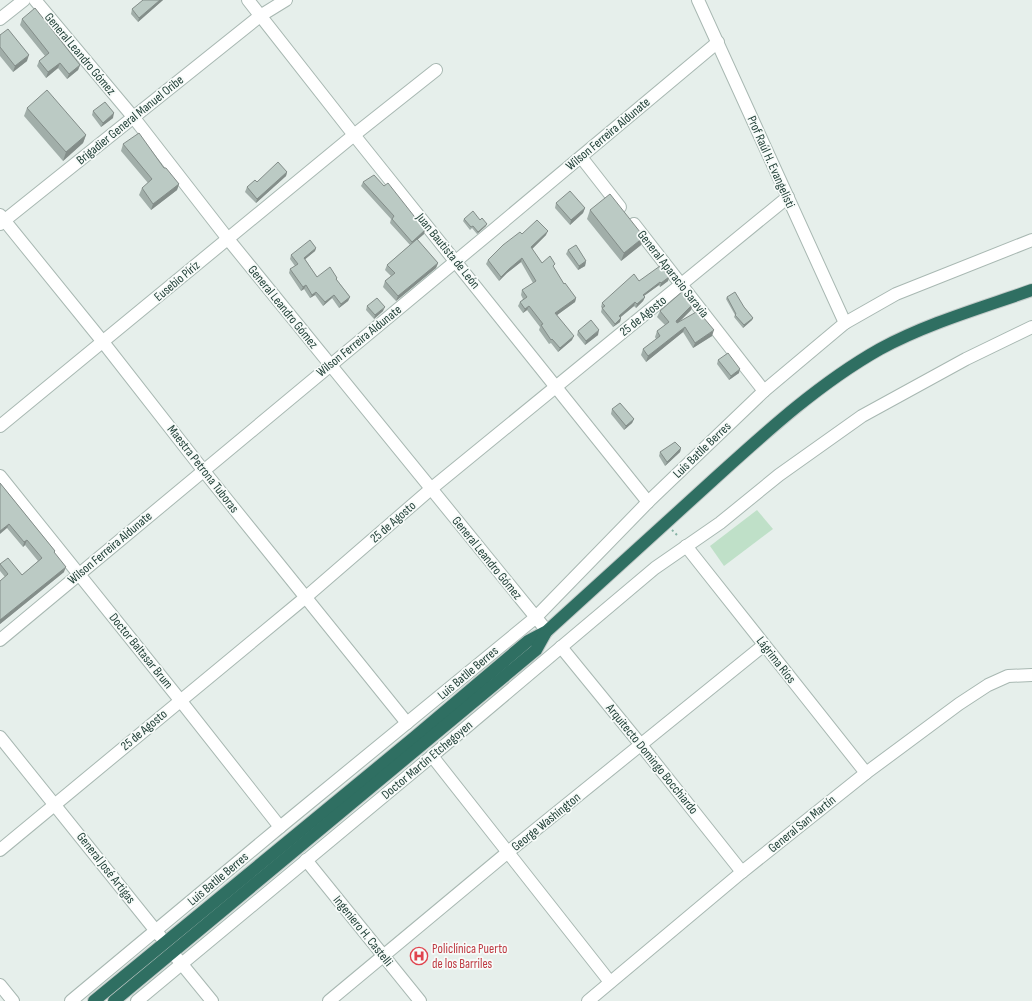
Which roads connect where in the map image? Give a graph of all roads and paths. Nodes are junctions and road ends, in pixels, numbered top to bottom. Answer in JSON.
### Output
{"nodes":[{"id":1,"x":24,"y":0,"type":"edge"},
{"id":2,"x":35,"y":0,"type":"edge"},
{"id":3,"x":248,"y":0,"type":"edge"},
{"id":4,"x":286,"y":0,"type":"edge"},
{"id":5,"x":698,"y":0,"type":"edge"},
{"id":6,"x":260,"y":16,"type":"junction"},
{"id":7,"x":0,"y":20,"type":"edge"},
{"id":8,"x":718,"y":42,"type":"junction"},
{"id":9,"x":436,"y":70,"type":"dead end"},
{"id":10,"x":134,"y":118,"type":"junction"},
{"id":11,"x":354,"y":135,"type":"junction"},
{"id":12,"x":581,"y":157,"type":"junction"},
{"id":13,"x":788,"y":197,"type":"junction"},
{"id":14,"x":2,"y":220,"type":"edge"},
{"id":15,"x":228,"y":239,"type":"junction"},
{"id":16,"x":1032,"y":240,"type":"edge"},
{"id":17,"x":456,"y":262,"type":"junction"},
{"id":18,"x":681,"y":285,"type":"junction"},
{"id":19,"x":1032,"y":290,"type":"edge"},
{"id":20,"x":845,"y":323,"type":"junction"},
{"id":21,"x":1032,"y":327,"type":"edge"},
{"id":22,"x":103,"y":342,"type":"junction"},
{"id":23,"x":330,"y":364,"type":"junction"},
{"id":24,"x":556,"y":387,"type":"junction"},
{"id":25,"x":764,"y":391,"type":"junction"},
{"id":26,"x":0,"y":426,"type":"edge"},
{"id":27,"x":203,"y":470,"type":"junction"},
{"id":28,"x":0,"y":476,"type":"edge"},
{"id":29,"x":432,"y":488,"type":"junction"},
{"id":30,"x":648,"y":502,"type":"junction"},
{"id":31,"x":686,"y":546,"type":"junction"},
{"id":32,"x":79,"y":574,"type":"junction"},
{"id":33,"x":306,"y":597,"type":"junction"},
{"id":34,"x":535,"y":618,"type":"junction"},
{"id":35,"x":547,"y":631,"type":"junction"},
{"id":36,"x":0,"y":640,"type":"edge"},
{"id":37,"x":764,"y":645,"type":"junction"},
{"id":38,"x":561,"y":647,"type":"junction"},
{"id":39,"x":1032,"y":675,"type":"edge"},
{"id":40,"x":180,"y":700,"type":"junction"},
{"id":41,"x":407,"y":723,"type":"junction"},
{"id":42,"x":0,"y":737,"type":"edge"},
{"id":43,"x":641,"y":745,"type":"junction"},
{"id":44,"x":432,"y":756,"type":"junction"},
{"id":45,"x":866,"y":773,"type":"junction"},
{"id":46,"x":56,"y":804,"type":"junction"},
{"id":47,"x":280,"y":827,"type":"junction"},
{"id":48,"x":0,"y":850,"type":"edge"},
{"id":49,"x":508,"y":852,"type":"junction"},
{"id":50,"x":306,"y":860,"type":"junction"},
{"id":51,"x":742,"y":872,"type":"junction"},
{"id":52,"x":156,"y":931,"type":"junction"},
{"id":53,"x":165,"y":942,"type":"junction"},
{"id":54,"x":172,"y":952,"type":"junction"},
{"id":55,"x":383,"y":955,"type":"junction"},
{"id":56,"x":181,"y":964,"type":"junction"},
{"id":57,"x":610,"y":982,"type":"junction"},
{"id":58,"x":0,"y":985,"type":"edge"},
{"id":59,"x":13,"y":1001,"type":"edge"},
{"id":60,"x":71,"y":1001,"type":"edge"},
{"id":61,"x":94,"y":1001,"type":"edge"},
{"id":62,"x":114,"y":1001,"type":"edge"},
{"id":63,"x":137,"y":1001,"type":"edge"},
{"id":64,"x":212,"y":1001,"type":"edge"},
{"id":65,"x":329,"y":1001,"type":"edge"},
{"id":66,"x":420,"y":1001,"type":"edge"},
{"id":67,"x":588,"y":1001,"type":"edge"}],
"edges":[{"from":1,"to":7,"type":"street"},
{"from":2,"to":10,"type":"street","name":"General Leandro Gómez"},
{"from":3,"to":6,"type":"street","name":"Juan Bautista de León"},
{"from":4,"to":6,"type":"street","name":"Brigadier General Manuel Oribe"},
{"from":5,"to":8,"type":"street","name":"Prof Raúl H. Evangelisti"},
{"from":6,"to":10,"type":"street","name":"Brigadier General Manuel Oribe"},
{"from":6,"to":11,"type":"street","name":"Juan Bautista de León"},
{"from":8,"to":12,"type":"street","name":"Wilson Ferreira Aldunate"},
{"from":8,"to":13,"type":"street","name":"Prof Raúl H. Evangelisti"},
{"from":9,"to":11,"type":"street","name":"Eusebio Píriz"},
{"from":10,"to":14,"type":"street","name":"Brigadier General Manuel Oribe"},
{"from":10,"to":15,"type":"street","name":"General Leandro Gómez"},
{"from":11,"to":15,"type":"street","name":"Eusebio Píriz"},
{"from":11,"to":17,"type":"street","name":"Juan Bautista de León"},
{"from":12,"to":17,"type":"street","name":"Wilson Ferreira Aldunate"},
{"from":12,"to":18,"type":"street","name":"General Aparacio Saravia"},
{"from":13,"to":18,"type":"street","name":"25 de Agosto"},
{"from":13,"to":20,"type":"street","name":"Prof Raúl H. Evangelisti"},
{"from":14,"to":22,"type":"street","name":"Maestra Petrona Tuboras"},
{"from":15,"to":22,"type":"street","name":"Eusebio Píriz"},
{"from":15,"to":23,"type":"street","name":"General Leandro Gómez"},
{"from":16,"to":20,"type":"street","name":"Luis Batlle Berres"},
{"from":17,"to":23,"type":"street","name":"Wilson Ferreira Aldunate"},
{"from":17,"to":24,"type":"street","name":"Juan Bautista de León"},
{"from":18,"to":24,"type":"street","name":"25 de Agosto"},
{"from":18,"to":25,"type":"street","name":"General Aparacio Saravia"},
{"from":19,"to":35,"type":"highway"},
{"from":20,"to":25,"type":"street","name":"Luis Batlle Berres"},
{"from":21,"to":31,"type":"street","name":"Doctor Martín Etchegoyen"},
{"from":22,"to":26,"type":"street","name":"Eusebio Píriz"},
{"from":22,"to":27,"type":"street","name":"Maestra Petrona Tuboras"},
{"from":23,"to":27,"type":"street","name":"Wilson Ferreira Aldunate"},
{"from":23,"to":29,"type":"street","name":"General Leandro Gómez"},
{"from":24,"to":29,"type":"street","name":"25 de Agosto"},
{"from":24,"to":30,"type":"street","name":"Juan Bautista de León"},
{"from":25,"to":30,"type":"street","name":"Luis Batlle Berres"},
{"from":27,"to":32,"type":"street","name":"Wilson Ferreira Aldunate"},
{"from":27,"to":33,"type":"street","name":"Maestra Petrona Tuboras"},
{"from":28,"to":32,"type":"street","name":"Doctor Baltasar Brum"},
{"from":29,"to":33,"type":"street","name":"25 de Agosto"},
{"from":29,"to":34,"type":"street","name":"General Leandro Gómez"},
{"from":30,"to":34,"type":"street","name":"Luis Batlle Berres"},
{"from":31,"to":37,"type":"street","name":"Lágrima Ríos"},
{"from":31,"to":38,"type":"street","name":"Doctor Martín Etchegoyen"},
{"from":32,"to":36,"type":"street","name":"Wilson Ferreira Aldunate"},
{"from":32,"to":40,"type":"street","name":"Doctor Baltasar Brum"},
{"from":33,"to":40,"type":"street","name":"25 de Agosto"},
{"from":33,"to":41,"type":"street","name":"Maestra Petrona Tuboras"},
{"from":34,"to":35,"type":"street","name":"General Leandro Gómez"},
{"from":34,"to":41,"type":"street","name":"Luis Batlle Berres"},
{"from":35,"to":53,"type":"highway"},
{"from":35,"to":54,"type":"highway"},
{"from":37,"to":43,"type":"street","name":"George Washington"},
{"from":37,"to":45,"type":"street","name":"Lágrima Ríos"},
{"from":38,"to":43,"type":"street","name":"Arquitecto Domingo Bocchiardo"},
{"from":38,"to":44,"type":"street","name":"Doctor Martín Etchegoyen"},
{"from":39,"to":45,"type":"street","name":"General San Martín"},
{"from":40,"to":46,"type":"street","name":"25 de Agosto"},
{"from":40,"to":47,"type":"street","name":"Doctor Baltasar Brum"},
{"from":41,"to":47,"type":"street","name":"Luis Batlle Berres"},
{"from":42,"to":46,"type":"street","name":"General José Artigas"},
{"from":43,"to":49,"type":"street","name":"George Washington"},
{"from":43,"to":51,"type":"street","name":"Arquitecto Domingo Bocchiardo"},
{"from":44,"to":49,"type":"street"},
{"from":44,"to":50,"type":"street","name":"Doctor Martín Etchegoyen"},
{"from":45,"to":51,"type":"street","name":"General San Martín"},
{"from":46,"to":48,"type":"street","name":"25 de Agosto"},
{"from":46,"to":52,"type":"street","name":"General José Artigas"},
{"from":47,"to":52,"type":"street","name":"Luis Batlle Berres"},
{"from":49,"to":55,"type":"street","name":"George Washington"},
{"from":49,"to":57,"type":"street"},
{"from":50,"to":55,"type":"street","name":"Ingeniero H. Castelli"},
{"from":50,"to":56,"type":"street","name":"Doctor Martín Etchegoyen"},
{"from":51,"to":57,"type":"street","name":"General San Martín"},
{"from":52,"to":53,"type":"street","name":"General José Artigas"},
{"from":52,"to":60,"type":"street","name":"Luis Batlle Berres"},
{"from":53,"to":54,"type":"street","name":"General José Artigas"},
{"from":53,"to":61,"type":"highway"},
{"from":54,"to":56,"type":"street","name":"General José Artigas"},
{"from":54,"to":62,"type":"highway"},
{"from":55,"to":65,"type":"street","name":"George Washington"},
{"from":55,"to":66,"type":"street","name":"Ingeniero H. Castelli"},
{"from":56,"to":63,"type":"street","name":"Doctor Martín Etchegoyen"},
{"from":56,"to":64,"type":"street","name":"General José Artigas"},
{"from":57,"to":67,"type":"street","name":"General San Martín"},
{"from":58,"to":59,"type":"street"}]}
